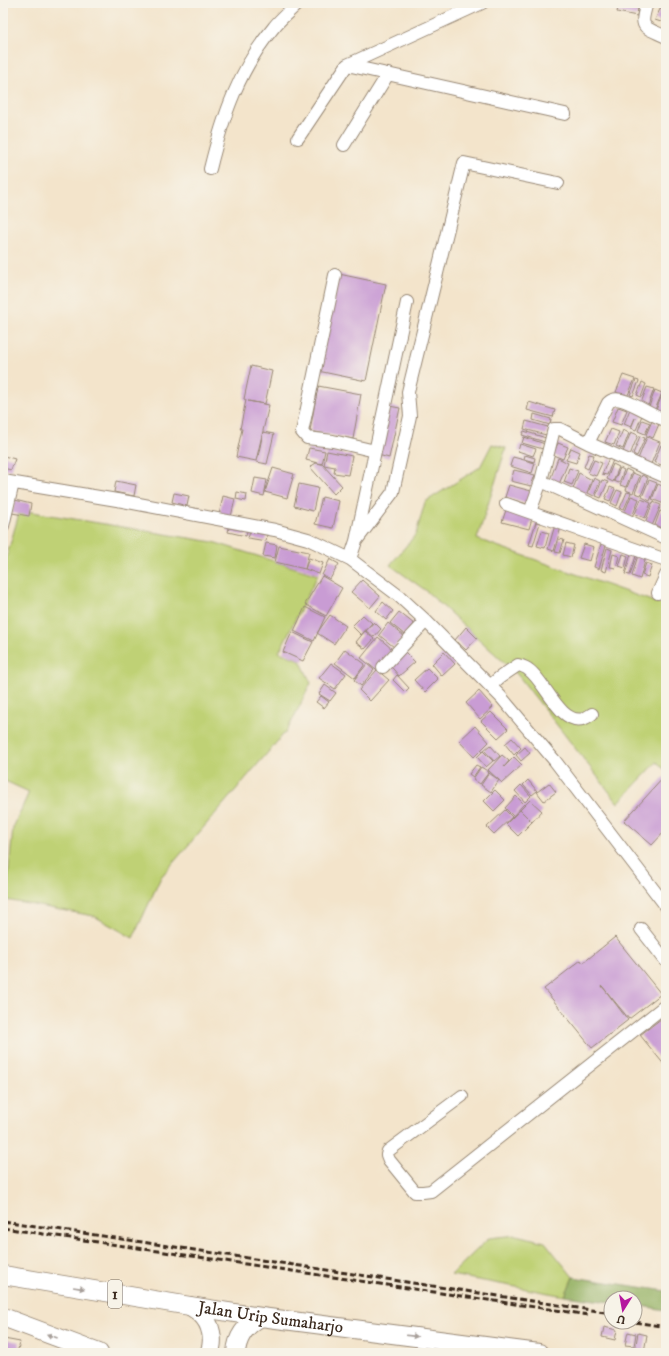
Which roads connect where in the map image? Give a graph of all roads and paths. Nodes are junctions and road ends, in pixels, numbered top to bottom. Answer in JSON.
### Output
{"nodes":[{"id":1,"x":298,"y":3,"type":"edge"},
{"id":2,"x":482,"y":3,"type":"edge"},
{"id":3,"x":647,"y":3,"type":"edge"},
{"id":4,"x":666,"y":37,"type":"edge"},
{"id":5,"x":347,"y":65,"type":"junction"},
{"id":6,"x":388,"y":74,"type":"junction"},
{"id":7,"x":565,"y":114,"type":"dead end"},
{"id":8,"x":298,"y":138,"type":"dead end"},
{"id":9,"x":344,"y":145,"type":"dead end"},
{"id":10,"x":210,"y":169,"type":"dead end"},
{"id":11,"x":558,"y":183,"type":"dead end"},
{"id":12,"x":336,"y":275,"type":"dead end"},
{"id":13,"x":407,"y":302,"type":"dead end"},
{"id":14,"x":666,"y":420,"type":"edge"},
{"id":15,"x":588,"y":443,"type":"junction"},
{"id":16,"x":375,"y":451,"type":"junction"},
{"id":17,"x":666,"y":477,"type":"edge"},
{"id":18,"x":540,"y":481,"type":"junction"},
{"id":19,"x":8,"y":482,"type":"edge"},
{"id":20,"x":506,"y":504,"type":"dead end"},
{"id":21,"x":530,"y":512,"type":"junction"},
{"id":22,"x":3,"y":526,"type":"edge"},
{"id":23,"x":666,"y":538,"type":"edge"},
{"id":24,"x":356,"y":541,"type":"junction"},
{"id":25,"x":350,"y":559,"type":"junction"},
{"id":26,"x":666,"y":560,"type":"edge"},
{"id":27,"x":666,"y":575,"type":"edge"},
{"id":28,"x":658,"y":593,"type":"dead end"},
{"id":29,"x":426,"y":621,"type":"junction"},
{"id":30,"x":383,"y":666,"type":"dead end"},
{"id":31,"x":490,"y":686,"type":"junction"},
{"id":32,"x":592,"y":714,"type":"dead end"},
{"id":33,"x":666,"y":906,"type":"edge"},
{"id":34,"x":641,"y":929,"type":"dead end"},
{"id":35,"x":666,"y":961,"type":"edge"},
{"id":36,"x":666,"y":1005,"type":"edge"},
{"id":37,"x":462,"y":1096,"type":"dead end"},
{"id":38,"x":3,"y":1275,"type":"edge"},
{"id":39,"x":190,"y":1306,"type":"junction"},
{"id":40,"x":3,"y":1317,"type":"edge"},
{"id":41,"x":261,"y":1317,"type":"junction"},
{"id":42,"x":99,"y":1353,"type":"edge"},
{"id":43,"x":209,"y":1353,"type":"edge"},
{"id":44,"x":236,"y":1353,"type":"edge"},
{"id":45,"x":539,"y":1353,"type":"edge"}],
"edges":[{"from":1,"to":10,"type":"street"},
{"from":2,"to":5,"type":"street"},
{"from":3,"to":4,"type":"street"},
{"from":5,"to":6,"type":"street"},
{"from":5,"to":8,"type":"street"},
{"from":6,"to":7,"type":"street"},
{"from":6,"to":9,"type":"street"},
{"from":11,"to":24,"type":"street"},
{"from":12,"to":16,"type":"street"},
{"from":13,"to":16,"type":"street"},
{"from":14,"to":15,"type":"street"},
{"from":15,"to":17,"type":"street"},
{"from":15,"to":18,"type":"street"},
{"from":16,"to":24,"type":"street"},
{"from":18,"to":21,"type":"street"},
{"from":18,"to":23,"type":"street"},
{"from":19,"to":22,"type":"street"},
{"from":19,"to":25,"type":"street"},
{"from":20,"to":21,"type":"street"},
{"from":21,"to":26,"type":"street"},
{"from":24,"to":25,"type":"street"},
{"from":25,"to":29,"type":"street"},
{"from":27,"to":28,"type":"street"},
{"from":29,"to":30,"type":"street"},
{"from":29,"to":31,"type":"street"},
{"from":31,"to":32,"type":"street"},
{"from":31,"to":33,"type":"street"},
{"from":34,"to":35,"type":"street"},
{"from":36,"to":37,"type":"street"},
{"from":38,"to":39,"type":"highway","name":"Jalan Urip Sumaharjo","number":"1","one_way":true},
{"from":39,"to":41,"type":"highway","name":"Jalan Urip Sumaharjo","number":"1"},
{"from":39,"to":43,"type":"highway"},
{"from":42,"to":40,"type":"highway","one_way":true},
{"from":41,"to":44,"type":"highway"},
{"from":41,"to":45,"type":"highway","name":"Jalan Urip Sumaharjo","number":"1","one_way":true}]}
